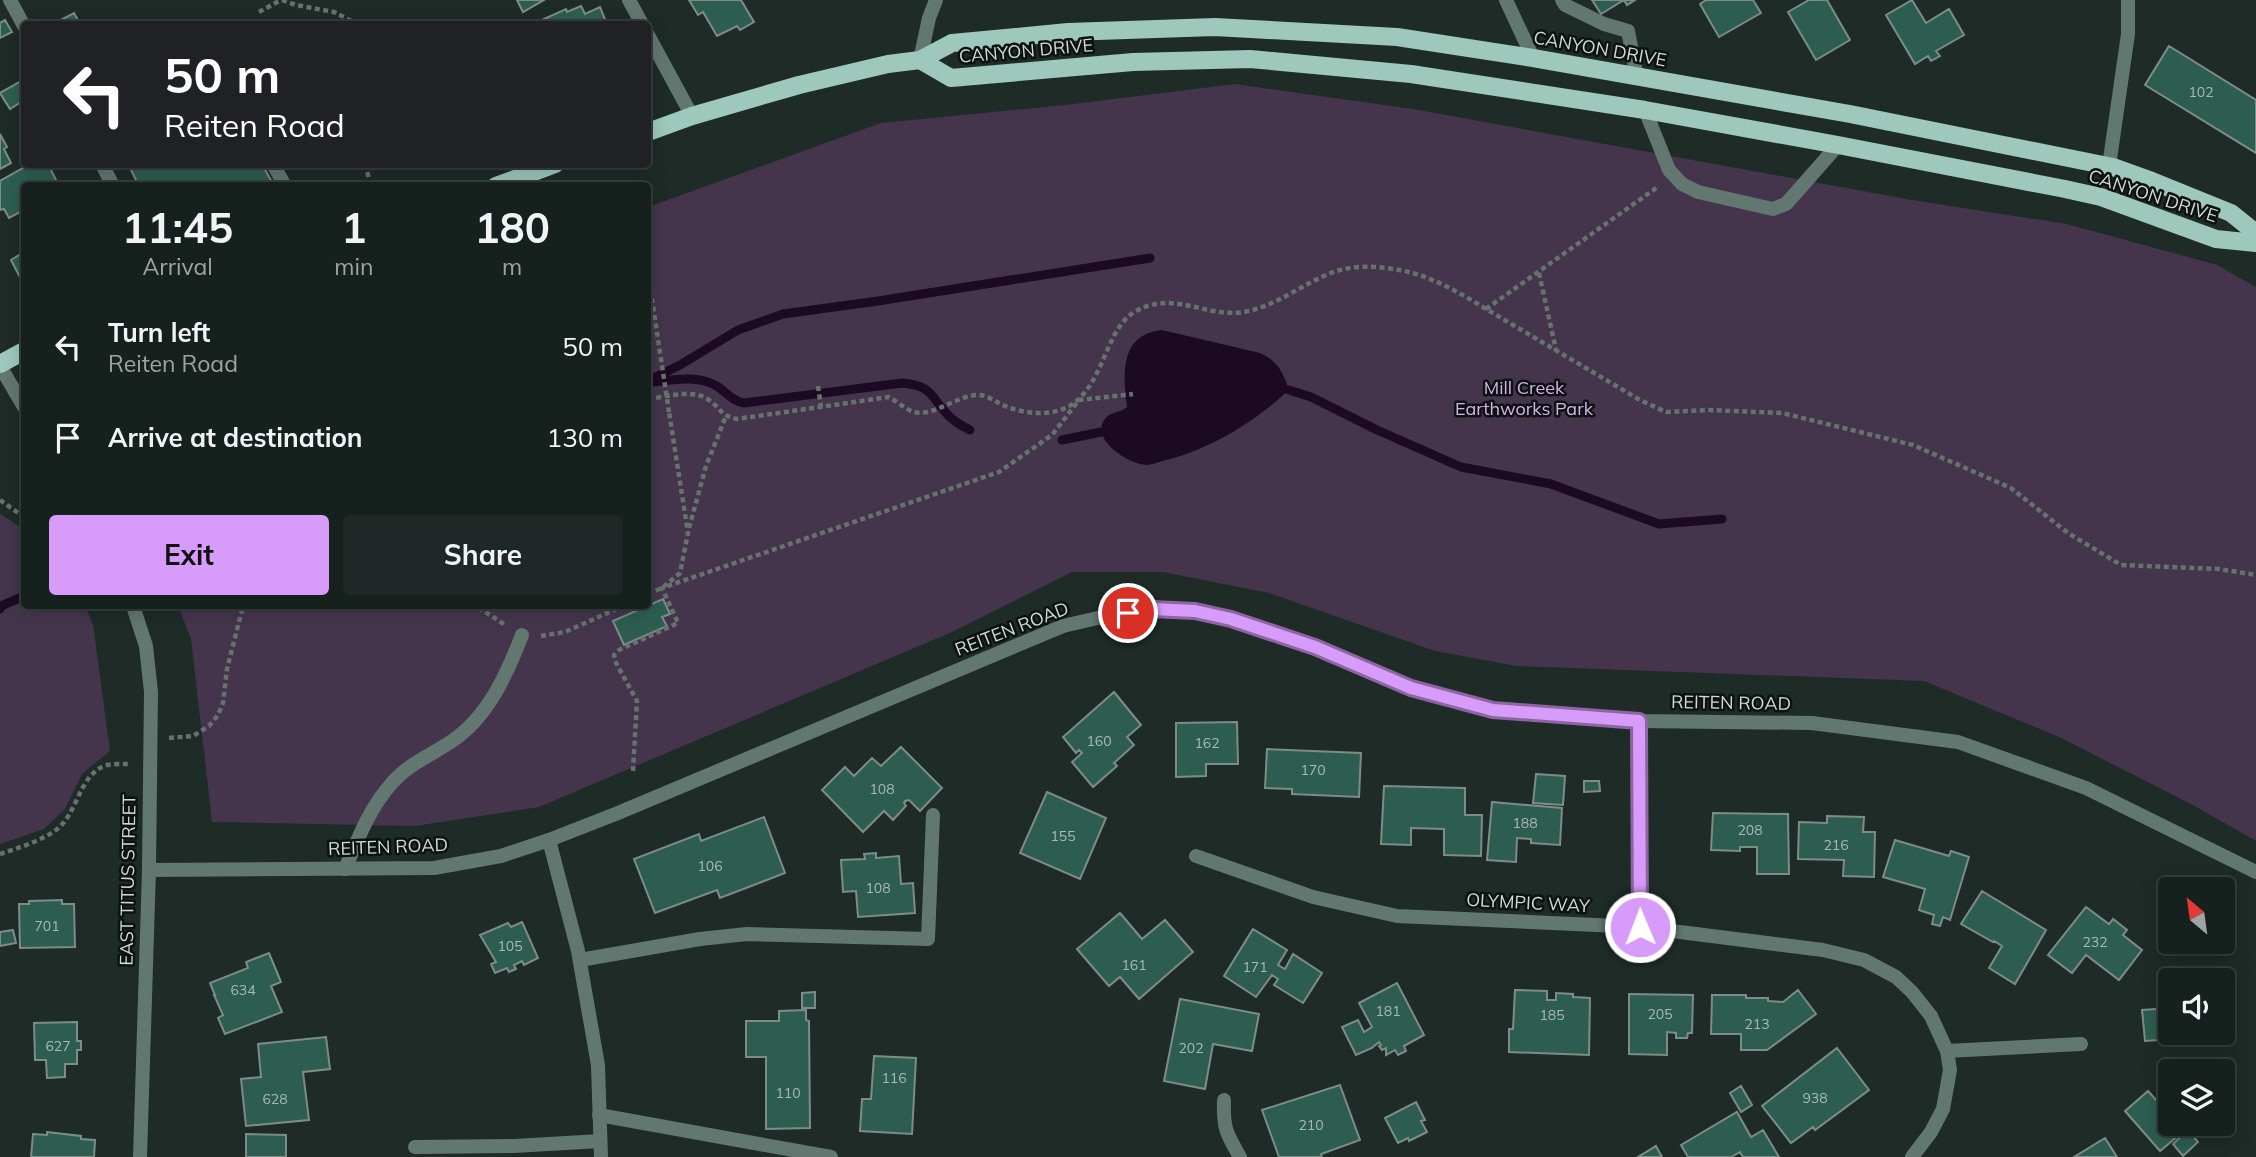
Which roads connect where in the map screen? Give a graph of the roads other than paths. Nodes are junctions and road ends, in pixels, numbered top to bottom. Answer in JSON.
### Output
{"nodes":[{"id":1,"x":10,"y":0,"type":"edge"},
{"id":2,"x":629,"y":0,"type":"edge"},
{"id":3,"x":936,"y":0,"type":"edge"},
{"id":4,"x":1506,"y":0,"type":"edge"},
{"id":5,"x":1562,"y":0,"type":"edge"},
{"id":6,"x":2128,"y":0,"type":"edge"},
{"id":7,"x":21,"y":21,"type":"edge"},
{"id":8,"x":640,"y":21,"type":"edge"},
{"id":9,"x":651,"y":41,"type":"edge"},
{"id":10,"x":1533,"y":58,"type":"junction"},
{"id":11,"x":920,"y":60,"type":"junction"},
{"id":12,"x":1637,"y":77,"type":"junction"},
{"id":13,"x":1645,"y":110,"type":"junction"},
{"id":14,"x":692,"y":116,"type":"junction"},
{"id":15,"x":651,"y":131,"type":"edge"},
{"id":16,"x":1838,"y":145,"type":"junction"},
{"id":17,"x":2109,"y":166,"type":"junction"},
{"id":18,"x":544,"y":168,"type":"edge"},
{"id":19,"x":507,"y":182,"type":"edge"},
{"id":20,"x":2256,"y":233,"type":"edge"},
{"id":21,"x":2256,"y":243,"type":"edge"},
{"id":22,"x":21,"y":353,"type":"edge"},
{"id":23,"x":0,"y":365,"type":"edge"},
{"id":24,"x":21,"y":402,"type":"edge"},
{"id":25,"x":134,"y":609,"type":"edge"},
{"id":26,"x":522,"y":635,"type":"road end"},
{"id":27,"x":1639,"y":721,"type":"junction"},
{"id":28,"x":933,"y":815,"type":"dead end"},
{"id":29,"x":550,"y":840,"type":"junction"},
{"id":30,"x":1196,"y":856,"type":"dead end"},
{"id":31,"x":345,"y":869,"type":"junction"},
{"id":32,"x":149,"y":870,"type":"junction"},
{"id":33,"x":2256,"y":872,"type":"edge"},
{"id":34,"x":1640,"y":927,"type":"junction"},
{"id":35,"x":580,"y":960,"type":"junction"},
{"id":36,"x":2081,"y":1044,"type":"dead end"},
{"id":37,"x":1947,"y":1051,"type":"junction"},
{"id":38,"x":1224,"y":1100,"type":"dead end"},
{"id":39,"x":599,"y":1115,"type":"junction"},
{"id":40,"x":600,"y":1141,"type":"junction"},
{"id":41,"x":415,"y":1147,"type":"dead end"},
{"id":42,"x":139,"y":1157,"type":"edge"},
{"id":43,"x":601,"y":1157,"type":"edge"},
{"id":44,"x":831,"y":1157,"type":"edge"},
{"id":45,"x":1240,"y":1157,"type":"edge"},
{"id":46,"x":1912,"y":1157,"type":"edge"}],
"edges":[{"from":1,"to":7,"type":"street"},
{"from":2,"to":8,"type":"street"},
{"from":3,"to":11,"type":"street"},
{"from":4,"to":10,"type":"street"},
{"from":5,"to":12,"type":"street"},
{"from":6,"to":17,"type":"street"},
{"from":9,"to":14,"type":"street"},
{"from":10,"to":11,"type":"main road","name":"CANYON DRIVE"},
{"from":10,"to":12,"type":"main road","name":"CANYON DRIVE"},
{"from":11,"to":13,"type":"main road","name":"CANYON DRIVE"},
{"from":11,"to":14,"type":"main road","name":"CANYON DRIVE"},
{"from":12,"to":17,"type":"main road","name":"CANYON DRIVE"},
{"from":13,"to":16,"type":"main road","name":"CANYON DRIVE"},
{"from":13,"to":16,"type":"street"},
{"from":14,"to":15,"type":"main road","name":"CANYON DRIVE"},
{"from":16,"to":21,"type":"main road","name":"CANYON DRIVE"},
{"from":17,"to":20,"type":"main road","name":"CANYON DRIVE"},
{"from":18,"to":19,"type":"main road"},
{"from":22,"to":23,"type":"main road"},
{"from":23,"to":24,"type":"street"},
{"from":25,"to":32,"type":"street","name":"EAST TITUS STREET"},
{"from":26,"to":31,"type":"street"},
{"from":27,"to":29,"type":"street","name":"REITEN ROAD"},
{"from":27,"to":33,"type":"street","name":"REITEN ROAD"},
{"from":27,"to":34,"type":"street"},
{"from":28,"to":35,"type":"street"},
{"from":29,"to":31,"type":"street","name":"REITEN ROAD"},
{"from":29,"to":35,"type":"street"},
{"from":30,"to":34,"type":"street","name":"OLYMPIC WAY"},
{"from":31,"to":32,"type":"street","name":"REITEN ROAD"},
{"from":32,"to":42,"type":"street","name":"EAST TITUS STREET"},
{"from":34,"to":37,"type":"street","name":"OLYMPIC WAY"},
{"from":35,"to":39,"type":"street"},
{"from":36,"to":37,"type":"street"},
{"from":37,"to":46,"type":"street"},
{"from":38,"to":45,"type":"street"},
{"from":39,"to":40,"type":"street"},
{"from":39,"to":44,"type":"street"},
{"from":40,"to":41,"type":"street"},
{"from":40,"to":43,"type":"street"}]}
